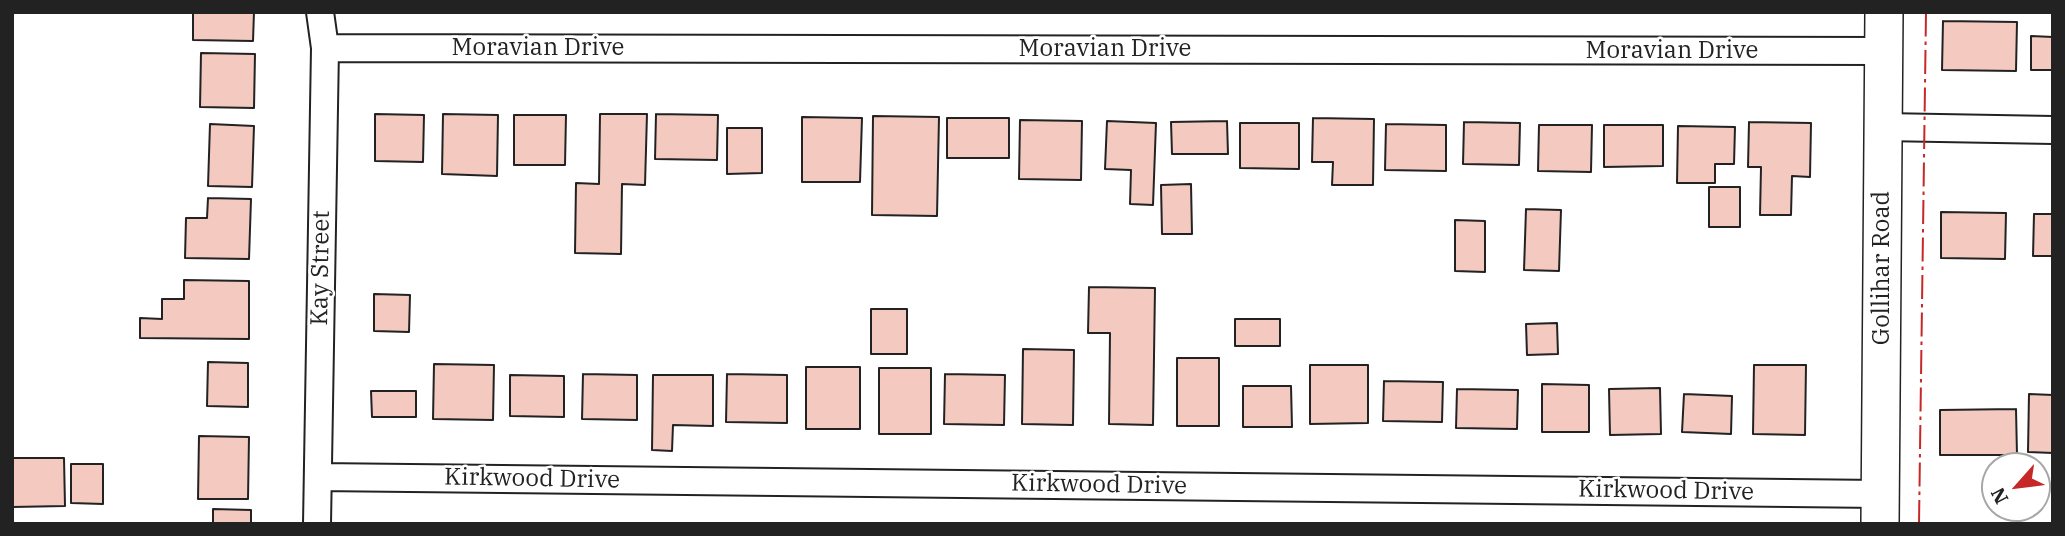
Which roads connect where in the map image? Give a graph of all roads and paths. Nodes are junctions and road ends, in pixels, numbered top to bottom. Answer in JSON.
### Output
{"nodes":[{"id":1,"x":320,"y":12,"type":"edge"},
{"id":2,"x":1884,"y":12,"type":"edge"},
{"id":3,"x":326,"y":48,"type":"junction"},
{"id":4,"x":1884,"y":51,"type":"junction"},
{"id":5,"x":1883,"y":127,"type":"junction"},
{"id":6,"x":2053,"y":130,"type":"edge"},
{"id":7,"x":318,"y":477,"type":"junction"},
{"id":8,"x":1880,"y":509,"type":"edge"},
{"id":9,"x":317,"y":524,"type":"edge"}],
"edges":[{"from":1,"to":3,"type":"street","name":"Kay Street"},
{"from":2,"to":4,"type":"main road","name":"Gollihar Road"},
{"from":3,"to":4,"type":"street","name":"Moravian Drive"},
{"from":3,"to":7,"type":"street","name":"Kay Street"},
{"from":4,"to":5,"type":"main road","name":"Gollihar Road"},
{"from":5,"to":6,"type":"street"},
{"from":5,"to":8,"type":"main road","name":"Gollihar Road"},
{"from":7,"to":8,"type":"street","name":"Kirkwood Drive"},
{"from":7,"to":9,"type":"street","name":"Kay Street"}]}
